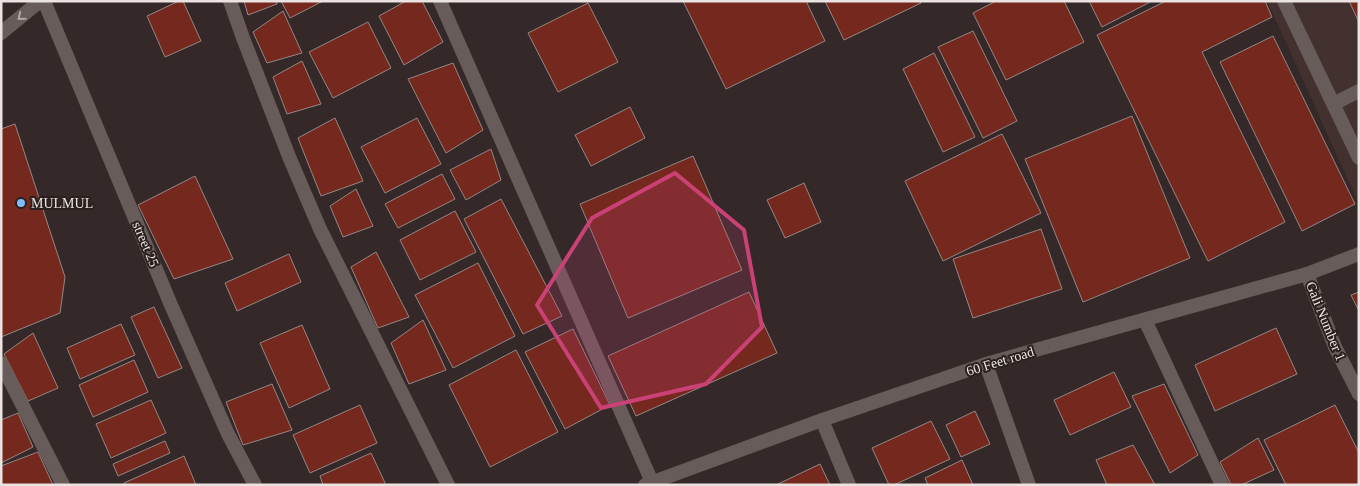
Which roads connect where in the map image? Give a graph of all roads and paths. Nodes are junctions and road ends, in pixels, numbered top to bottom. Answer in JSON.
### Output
{"nodes":[{"id":1,"x":42,"y":1,"type":"edge"},
{"id":2,"x":230,"y":1,"type":"edge"},
{"id":3,"x":440,"y":1,"type":"edge"},
{"id":4,"x":1284,"y":1,"type":"edge"},
{"id":5,"x":1,"y":33,"type":"edge"},
{"id":6,"x":1359,"y":91,"type":"edge"},
{"id":7,"x":1333,"y":104,"type":"junction"},
{"id":8,"x":1359,"y":158,"type":"edge"},
{"id":9,"x":1359,"y":254,"type":"edge"},
{"id":10,"x":1307,"y":274,"type":"junction"},
{"id":11,"x":1145,"y":320,"type":"junction"},
{"id":12,"x":1,"y":363,"type":"edge"},
{"id":13,"x":986,"y":364,"type":"junction"},
{"id":14,"x":1359,"y":394,"type":"edge"},
{"id":15,"x":822,"y":420,"type":"junction"},
{"id":16,"x":650,"y":484,"type":"edge"},
{"id":17,"x":63,"y":485,"type":"edge"},
{"id":18,"x":255,"y":485,"type":"edge"},
{"id":19,"x":448,"y":485,"type":"edge"},
{"id":20,"x":848,"y":485,"type":"edge"},
{"id":21,"x":1029,"y":485,"type":"edge"},
{"id":22,"x":1222,"y":485,"type":"edge"}],
"edges":[{"from":1,"to":5,"type":"street","one_way":true},
{"from":1,"to":18,"type":"street","name":"street 25"},
{"from":2,"to":19,"type":"street"},
{"from":3,"to":16,"type":"street"},
{"from":4,"to":7,"type":"street"},
{"from":6,"to":7,"type":"street"},
{"from":7,"to":8,"type":"street"},
{"from":9,"to":10,"type":"street","name":"60 Feet road"},
{"from":10,"to":11,"type":"street","name":"60 Feet road"},
{"from":10,"to":14,"type":"street","name":"Gali Number 1"},
{"from":11,"to":13,"type":"street","name":"60 Feet road"},
{"from":11,"to":22,"type":"street"},
{"from":12,"to":17,"type":"street"},
{"from":13,"to":15,"type":"street","name":"60 Feet road"},
{"from":13,"to":21,"type":"street"},
{"from":15,"to":16,"type":"street","name":"60 Feet road"},
{"from":15,"to":20,"type":"street"}]}
